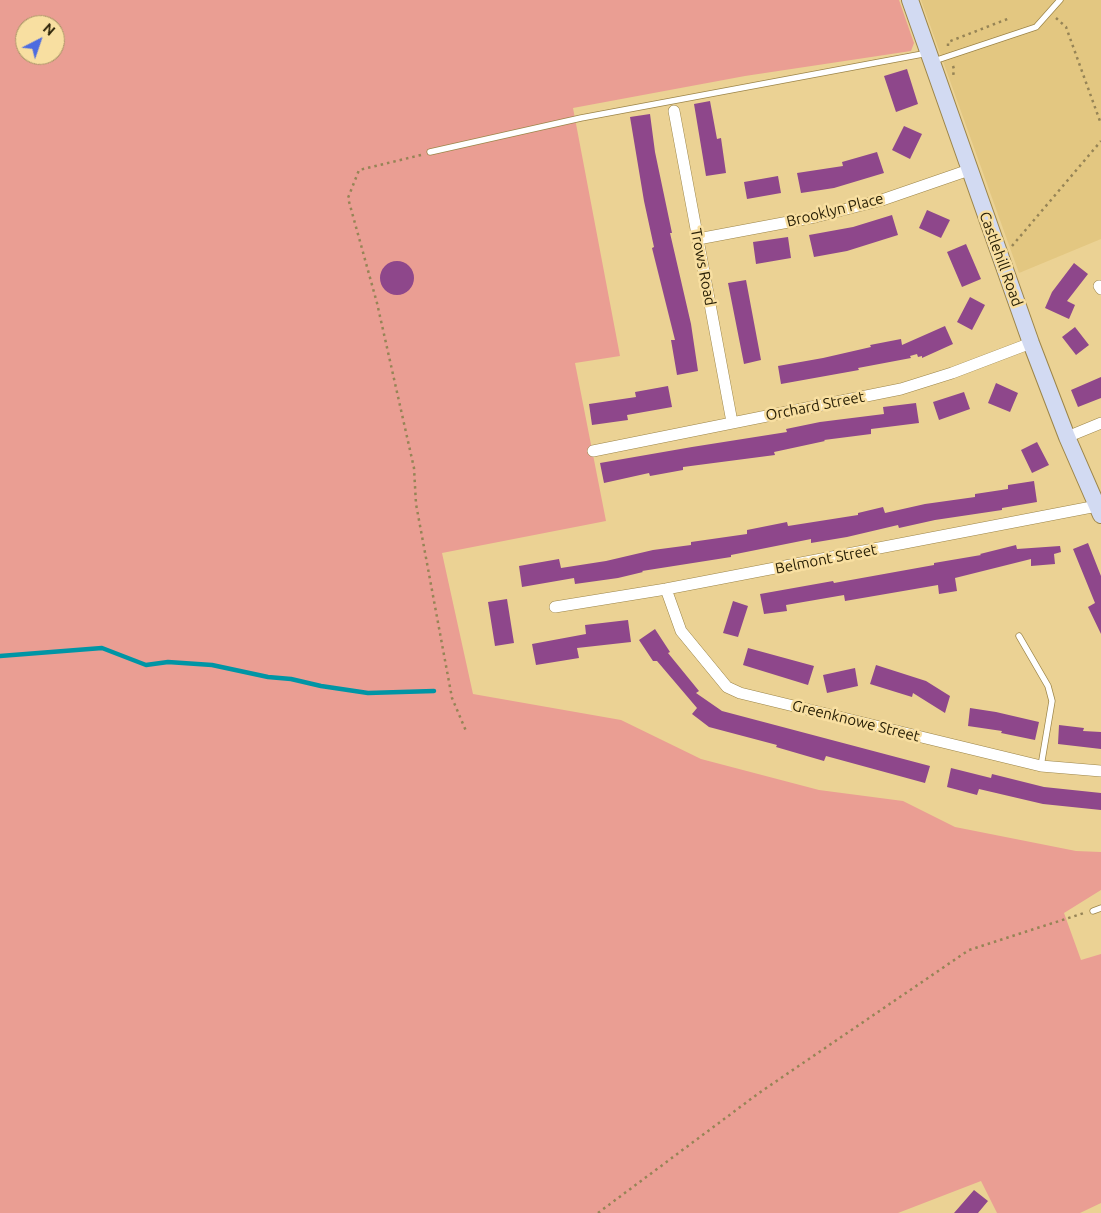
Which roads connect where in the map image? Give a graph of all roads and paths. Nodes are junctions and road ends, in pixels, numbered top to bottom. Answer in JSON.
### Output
{"nodes":[{"id":1,"x":910,"y":0,"type":"edge"},
{"id":2,"x":1060,"y":0,"type":"edge"},
{"id":3,"x":1049,"y":12,"type":"junction"},
{"id":4,"x":1010,"y":18,"type":"dead end"},
{"id":5,"x":949,"y":56,"type":"junction"},
{"id":6,"x":930,"y":57,"type":"junction"},
{"id":7,"x":952,"y":84,"type":"dead end"},
{"id":8,"x":674,"y":111,"type":"dead end"},
{"id":9,"x":1101,"y":124,"type":"edge"},
{"id":10,"x":1101,"y":141,"type":"edge"},
{"id":11,"x":430,"y":152,"type":"joint"},
{"id":12,"x":969,"y":170,"type":"junction"},
{"id":13,"x":1008,"y":238,"type":"dead end"},
{"id":14,"x":698,"y":239,"type":"junction"},
{"id":15,"x":1031,"y":343,"type":"junction"},
{"id":16,"x":732,"y":422,"type":"junction"},
{"id":17,"x":1101,"y":423,"type":"edge"},
{"id":18,"x":1066,"y":437,"type":"junction"},
{"id":19,"x":593,"y":451,"type":"dead end"},
{"id":20,"x":1099,"y":511,"type":"edge"},
{"id":21,"x":666,"y":589,"type":"junction"},
{"id":22,"x":555,"y":607,"type":"dead end"},
{"id":23,"x":1019,"y":636,"type":"dead end"},
{"id":24,"x":466,"y":731,"type":"dead end"},
{"id":25,"x":1041,"y":766,"type":"junction"},
{"id":26,"x":1101,"y":770,"type":"edge"},
{"id":27,"x":1101,"y":908,"type":"edge"},
{"id":28,"x":1093,"y":910,"type":"joint"},
{"id":29,"x":598,"y":1213,"type":"edge"}],
"edges":[{"from":1,"to":6,"type":"main road","name":"Castlehill Road"},
{"from":2,"to":3,"type":"lane"},
{"from":3,"to":5,"type":"lane"},
{"from":3,"to":9,"type":"path"},
{"from":4,"to":5,"type":"path"},
{"from":5,"to":6,"type":"lane"},
{"from":5,"to":7,"type":"path"},
{"from":6,"to":11,"type":"lane"},
{"from":6,"to":12,"type":"main road","name":"Castlehill Road"},
{"from":8,"to":14,"type":"street","name":"Trows Road"},
{"from":10,"to":13,"type":"path"},
{"from":11,"to":24,"type":"path"},
{"from":12,"to":14,"type":"street","name":"Brooklyn Place"},
{"from":12,"to":15,"type":"main road","name":"Castlehill Road"},
{"from":14,"to":16,"type":"street","name":"Trows Road"},
{"from":15,"to":16,"type":"street","name":"Orchard Street"},
{"from":15,"to":18,"type":"main road","name":"Castlehill Road"},
{"from":16,"to":19,"type":"street","name":"Orchard Street"},
{"from":17,"to":18,"type":"street"},
{"from":18,"to":20,"type":"main road","name":"Castlehill Road"},
{"from":20,"to":21,"type":"street","name":"Belmont Street"},
{"from":21,"to":22,"type":"street","name":"Belmont Street"},
{"from":21,"to":25,"type":"street","name":"Greenknowe Street"},
{"from":23,"to":25,"type":"lane"},
{"from":25,"to":26,"type":"street","name":"Greenknowe Street"},
{"from":27,"to":28,"type":"lane"},
{"from":28,"to":29,"type":"path"}]}
